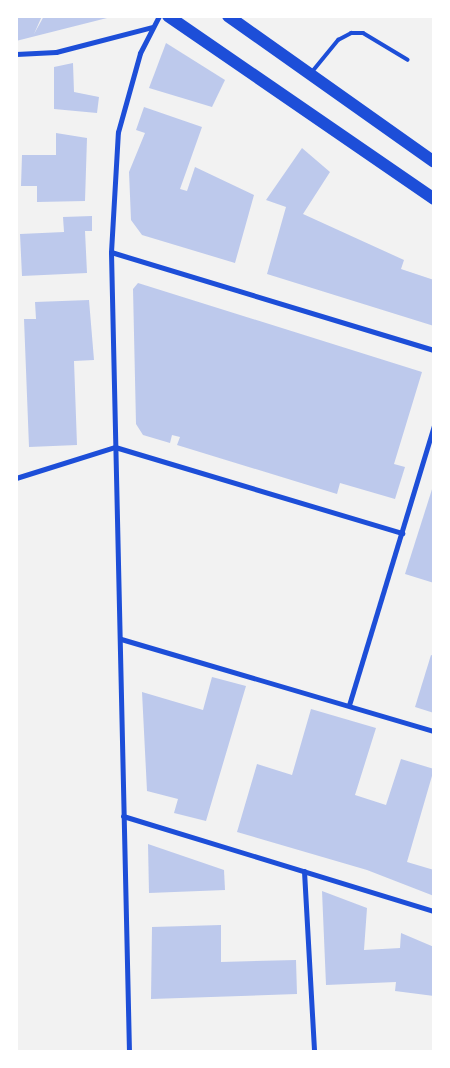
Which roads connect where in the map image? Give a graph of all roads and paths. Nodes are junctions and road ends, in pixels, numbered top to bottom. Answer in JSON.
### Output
{"nodes":[{"id":1,"x":159,"y":16,"type":"edge"},
{"id":2,"x":168,"y":16,"type":"edge"},
{"id":3,"x":228,"y":16,"type":"edge"},
{"id":4,"x":152,"y":27,"type":"junction"},
{"id":5,"x":16,"y":54,"type":"edge"},
{"id":6,"x":408,"y":60,"type":"dead end"},
{"id":7,"x":311,"y":73,"type":"junction"},
{"id":8,"x":434,"y":162,"type":"edge"},
{"id":9,"x":434,"y":199,"type":"edge"},
{"id":10,"x":111,"y":252,"type":"junction"},
{"id":11,"x":434,"y":350,"type":"edge"},
{"id":12,"x":434,"y":426,"type":"edge"},
{"id":13,"x":115,"y":447,"type":"junction"},
{"id":14,"x":16,"y":478,"type":"edge"},
{"id":15,"x":402,"y":533,"type":"junction"},
{"id":16,"x":121,"y":639,"type":"junction"},
{"id":17,"x":349,"y":706,"type":"junction"},
{"id":18,"x":434,"y":731,"type":"edge"},
{"id":19,"x":123,"y":816,"type":"junction"},
{"id":20,"x":304,"y":871,"type":"junction"},
{"id":21,"x":434,"y":911,"type":"edge"},
{"id":22,"x":129,"y":1052,"type":"edge"},
{"id":23,"x":314,"y":1052,"type":"edge"}],
"edges":[{"from":1,"to":4,"type":"street"},
{"from":2,"to":9,"type":"main road"},
{"from":3,"to":7,"type":"main road"},
{"from":4,"to":5,"type":"street"},
{"from":4,"to":10,"type":"street"},
{"from":6,"to":7,"type":"lane"},
{"from":7,"to":8,"type":"main road"},
{"from":10,"to":11,"type":"street"},
{"from":10,"to":13,"type":"street"},
{"from":12,"to":15,"type":"street"},
{"from":13,"to":14,"type":"street"},
{"from":13,"to":15,"type":"street"},
{"from":13,"to":16,"type":"street"},
{"from":15,"to":17,"type":"street"},
{"from":16,"to":17,"type":"street"},
{"from":16,"to":19,"type":"street"},
{"from":17,"to":18,"type":"street"},
{"from":19,"to":20,"type":"street"},
{"from":19,"to":22,"type":"street"},
{"from":20,"to":21,"type":"street"},
{"from":20,"to":23,"type":"street"}]}
